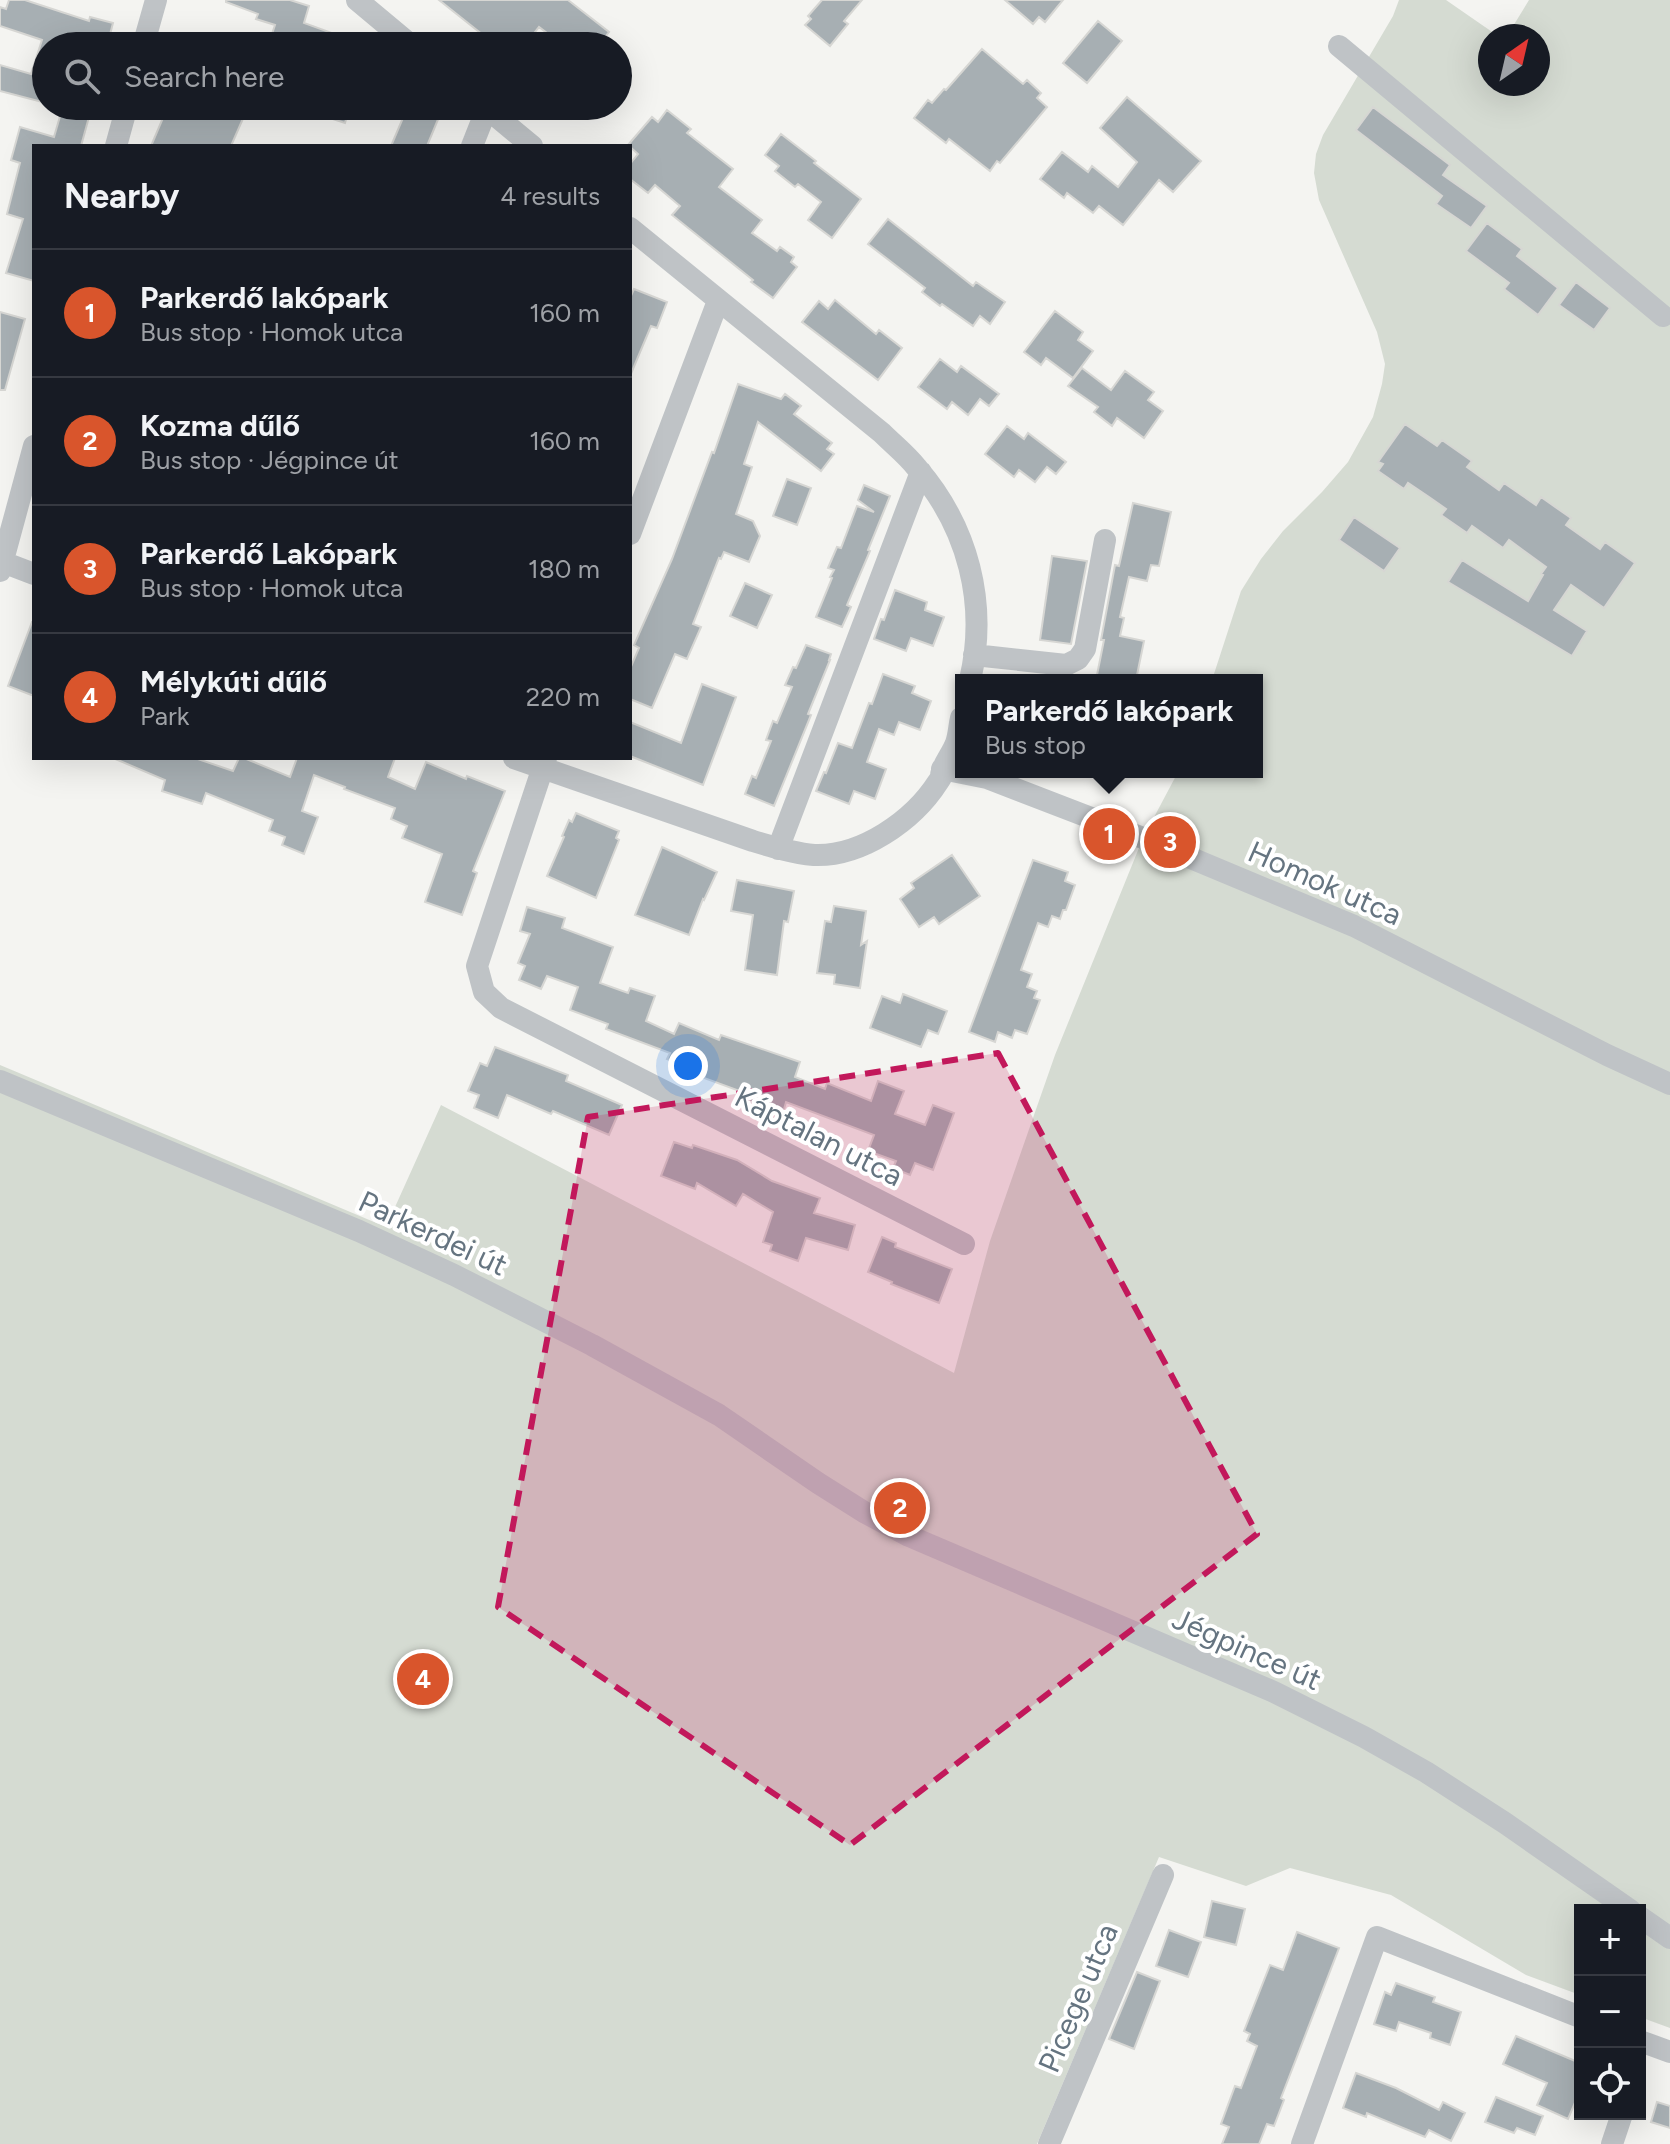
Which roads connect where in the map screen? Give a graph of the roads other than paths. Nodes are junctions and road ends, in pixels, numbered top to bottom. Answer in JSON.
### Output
{"nodes":[{"id":1,"x":156,"y":0,"type":"edge"},
{"id":2,"x":357,"y":0,"type":"edge"},
{"id":3,"x":147,"y":32,"type":"edge"},
{"id":4,"x":395,"y":32,"type":"edge"},
{"id":5,"x":1339,"y":46,"type":"dead end"},
{"id":6,"x":123,"y":120,"type":"edge"},
{"id":7,"x":481,"y":120,"type":"edge"},
{"id":8,"x":501,"y":120,"type":"edge"},
{"id":9,"x":117,"y":144,"type":"edge"},
{"id":10,"x":473,"y":144,"type":"edge"},
{"id":11,"x":530,"y":144,"type":"edge"},
{"id":12,"x":632,"y":230,"type":"edge"},
{"id":13,"x":718,"y":301,"type":"junction"},
{"id":14,"x":1663,"y":316,"type":"dead end"},
{"id":15,"x":32,"y":453,"type":"edge"},
{"id":16,"x":921,"y":472,"type":"junction"},
{"id":17,"x":632,"y":529,"type":"edge"},
{"id":18,"x":1105,"y":540,"type":"dead end"},
{"id":19,"x":1,"y":565,"type":"edge"},
{"id":20,"x":32,"y":573,"type":"edge"},
{"id":21,"x":974,"y":655,"type":"junction"},
{"id":22,"x":971,"y":674,"type":"edge"},
{"id":23,"x":955,"y":746,"type":"edge"},
{"id":24,"x":544,"y":763,"type":"edge"},
{"id":25,"x":942,"y":769,"type":"junction"},
{"id":26,"x":955,"y":772,"type":"edge"},
{"id":27,"x":987,"y":778,"type":"edge"},
{"id":28,"x":778,"y":849,"type":"junction"},
{"id":29,"x":0,"y":1081,"type":"edge"},
{"id":30,"x":1670,"y":1084,"type":"edge"},
{"id":31,"x":964,"y":1244,"type":"dead end"},
{"id":32,"x":818,"y":1483,"type":"joint"},
{"id":33,"x":1163,"y":1875,"type":"dead end"},
{"id":34,"x":1621,"y":1904,"type":"edge"},
{"id":35,"x":1646,"y":1921,"type":"edge"},
{"id":36,"x":1670,"y":1938,"type":"edge"},
{"id":37,"x":1574,"y":2015,"type":"edge"},
{"id":38,"x":1646,"y":2049,"type":"edge"},
{"id":39,"x":1670,"y":2052,"type":"edge"},
{"id":40,"x":1620,"y":2120,"type":"edge"},
{"id":41,"x":1049,"y":2144,"type":"edge"},
{"id":42,"x":1302,"y":2144,"type":"edge"},
{"id":43,"x":1612,"y":2144,"type":"edge"}],
"edges":[{"from":1,"to":3,"type":"street"},
{"from":2,"to":4,"type":"street"},
{"from":5,"to":14,"type":"street"},
{"from":6,"to":9,"type":"street"},
{"from":7,"to":10,"type":"street"},
{"from":8,"to":11,"type":"street"},
{"from":12,"to":13,"type":"street"},
{"from":13,"to":16,"type":"street"},
{"from":13,"to":17,"type":"street"},
{"from":15,"to":19,"type":"street"},
{"from":16,"to":21,"type":"street"},
{"from":16,"to":28,"type":"street"},
{"from":18,"to":21,"type":"street"},
{"from":19,"to":20,"type":"street"},
{"from":21,"to":22,"type":"street"},
{"from":23,"to":25,"type":"street"},
{"from":24,"to":28,"type":"street"},
{"from":24,"to":31,"type":"street","name":"Káptalan utca"},
{"from":25,"to":26,"type":"street","name":"Homok utca"},
{"from":25,"to":28,"type":"street"},
{"from":27,"to":30,"type":"street","name":"Homok utca"},
{"from":29,"to":32,"type":"street","name":"Parkerdei út"},
{"from":32,"to":34,"type":"street","name":"Jégpince út"},
{"from":33,"to":41,"type":"street","name":"Picege utca"},
{"from":35,"to":36,"type":"street"},
{"from":37,"to":42,"type":"street"},
{"from":38,"to":39,"type":"street"},
{"from":40,"to":43,"type":"street"}]}
